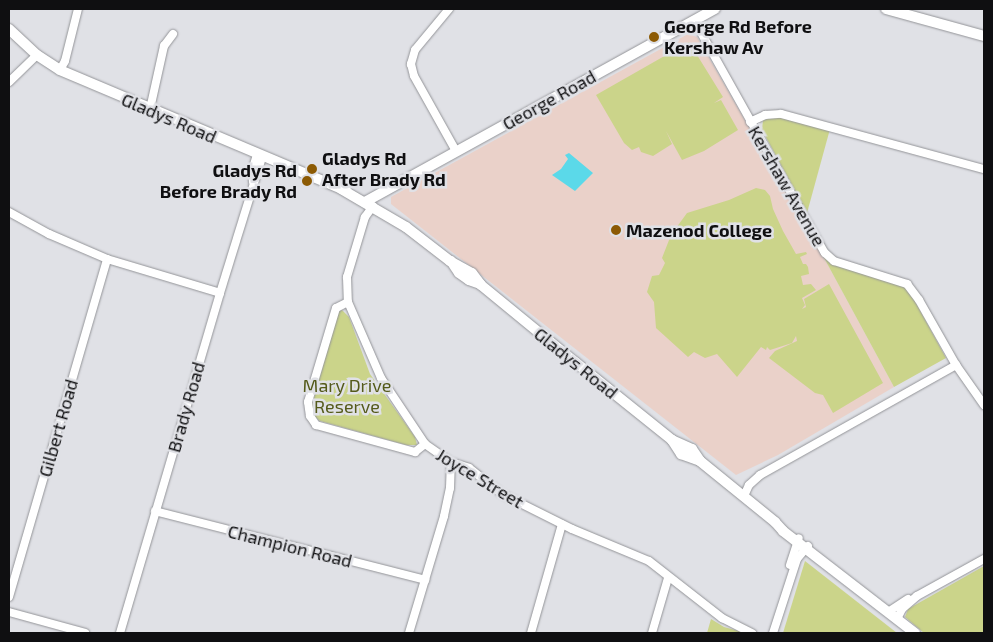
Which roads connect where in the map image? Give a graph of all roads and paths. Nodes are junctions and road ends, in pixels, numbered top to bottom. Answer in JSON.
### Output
{"nodes":[{"id":1,"x":78,"y":9,"type":"edge"},
{"id":2,"x":449,"y":9,"type":"edge"},
{"id":3,"x":714,"y":9,"type":"edge"},
{"id":4,"x":886,"y":9,"type":"edge"},
{"id":5,"x":694,"y":20,"type":"junction"},
{"id":6,"x":9,"y":29,"type":"edge"},
{"id":7,"x":173,"y":34,"type":"dead end"},
{"id":8,"x":984,"y":36,"type":"edge"},
{"id":9,"x":37,"y":55,"type":"junction"},
{"id":10,"x":60,"y":70,"type":"junction"},
{"id":11,"x":9,"y":82,"type":"edge"},
{"id":12,"x":150,"y":109,"type":"junction"},
{"id":13,"x":750,"y":122,"type":"junction"},
{"id":14,"x":456,"y":151,"type":"junction"},
{"id":15,"x":260,"y":156,"type":"junction"},
{"id":16,"x":984,"y":169,"type":"edge"},
{"id":17,"x":371,"y":202,"type":"junction"},
{"id":18,"x":10,"y":215,"type":"edge"},
{"id":19,"x":106,"y":259,"type":"junction"},
{"id":20,"x":220,"y":293,"type":"junction"},
{"id":21,"x":348,"y":302,"type":"junction"},
{"id":22,"x":956,"y":366,"type":"junction"},
{"id":23,"x":984,"y":405,"type":"edge"},
{"id":24,"x":425,"y":444,"type":"junction"},
{"id":25,"x":451,"y":462,"type":"junction"},
{"id":26,"x":760,"y":475,"type":"junction"},
{"id":27,"x":735,"y":489,"type":"junction"},
{"id":28,"x":744,"y":496,"type":"junction"},
{"id":29,"x":155,"y":511,"type":"junction"},
{"id":30,"x":562,"y":524,"type":"junction"},
{"id":31,"x":798,"y":540,"type":"junction"},
{"id":32,"x":807,"y":547,"type":"junction"},
{"id":33,"x":984,"y":559,"type":"edge"},
{"id":34,"x":668,"y":578,"type":"junction"},
{"id":35,"x":425,"y":580,"type":"junction"},
{"id":36,"x":787,"y":584,"type":"junction"},
{"id":37,"x":917,"y":596,"type":"junction"},
{"id":38,"x":9,"y":597,"type":"edge"},
{"id":39,"x":9,"y":612,"type":"edge"},
{"id":40,"x":888,"y":612,"type":"junction"},
{"id":41,"x":896,"y":619,"type":"junction"},
{"id":42,"x":85,"y":633,"type":"edge"},
{"id":43,"x":120,"y":633,"type":"edge"},
{"id":44,"x":409,"y":633,"type":"edge"},
{"id":45,"x":531,"y":633,"type":"edge"},
{"id":46,"x":652,"y":633,"type":"edge"},
{"id":47,"x":752,"y":633,"type":"edge"},
{"id":48,"x":773,"y":633,"type":"edge"},
{"id":49,"x":915,"y":633,"type":"edge"}],
"edges":[{"from":1,"to":10,"type":"street"},
{"from":2,"to":14,"type":"street"},
{"from":3,"to":5,"type":"street","name":"George Road"},
{"from":4,"to":8,"type":"street"},
{"from":5,"to":13,"type":"street","name":"Kershaw Avenue"},
{"from":5,"to":14,"type":"street","name":"George Road"},
{"from":6,"to":9,"type":"street","name":"Gladys Road"},
{"from":7,"to":12,"type":"street"},
{"from":9,"to":10,"type":"street","name":"Gladys Road"},
{"from":9,"to":11,"type":"street"},
{"from":10,"to":12,"type":"street","name":"Gladys Road"},
{"from":12,"to":15,"type":"street","name":"Gladys Road"},
{"from":13,"to":16,"type":"street"},
{"from":13,"to":22,"type":"street","name":"Kershaw Avenue"},
{"from":14,"to":17,"type":"street","name":"George Road"},
{"from":15,"to":17,"type":"street","name":"Gladys Road"},
{"from":15,"to":20,"type":"street","name":"Brady Road"},
{"from":17,"to":21,"type":"street","name":"Joyce Street"},
{"from":17,"to":27,"type":"street","name":"Gladys Road"},
{"from":18,"to":19,"type":"street"},
{"from":19,"to":20,"type":"street"},
{"from":19,"to":38,"type":"street","name":"Gilbert Road"},
{"from":20,"to":29,"type":"street","name":"Brady Road"},
{"from":21,"to":24,"type":"street","name":"Joyce Street"},
{"from":21,"to":24,"type":"street"},
{"from":22,"to":23,"type":"street","name":"Kershaw Avenue"},
{"from":22,"to":26,"type":"street"},
{"from":24,"to":25,"type":"street","name":"Joyce Street"},
{"from":25,"to":30,"type":"street","name":"Joyce Street"},
{"from":25,"to":35,"type":"street"},
{"from":26,"to":27,"type":"street"},
{"from":26,"to":28,"type":"street"},
{"from":27,"to":28,"type":"street","name":"Gladys Road"},
{"from":28,"to":31,"type":"street","name":"Gladys Road"},
{"from":29,"to":35,"type":"street","name":"Champion Road"},
{"from":29,"to":43,"type":"street","name":"Brady Road"},
{"from":30,"to":34,"type":"street","name":"Joyce Street"},
{"from":30,"to":45,"type":"street"},
{"from":31,"to":32,"type":"street","name":"Gladys Road"},
{"from":31,"to":36,"type":"street"},
{"from":32,"to":36,"type":"street"},
{"from":32,"to":40,"type":"street","name":"Gladys Road"},
{"from":33,"to":37,"type":"street"},
{"from":34,"to":46,"type":"street"},
{"from":34,"to":47,"type":"street","name":"Joyce Street"},
{"from":35,"to":44,"type":"street"},
{"from":36,"to":48,"type":"street"},
{"from":37,"to":40,"type":"street"},
{"from":37,"to":41,"type":"street"},
{"from":39,"to":42,"type":"street"},
{"from":40,"to":41,"type":"street","name":"Gladys Road"},
{"from":41,"to":49,"type":"street","name":"Gladys Road"}]}
